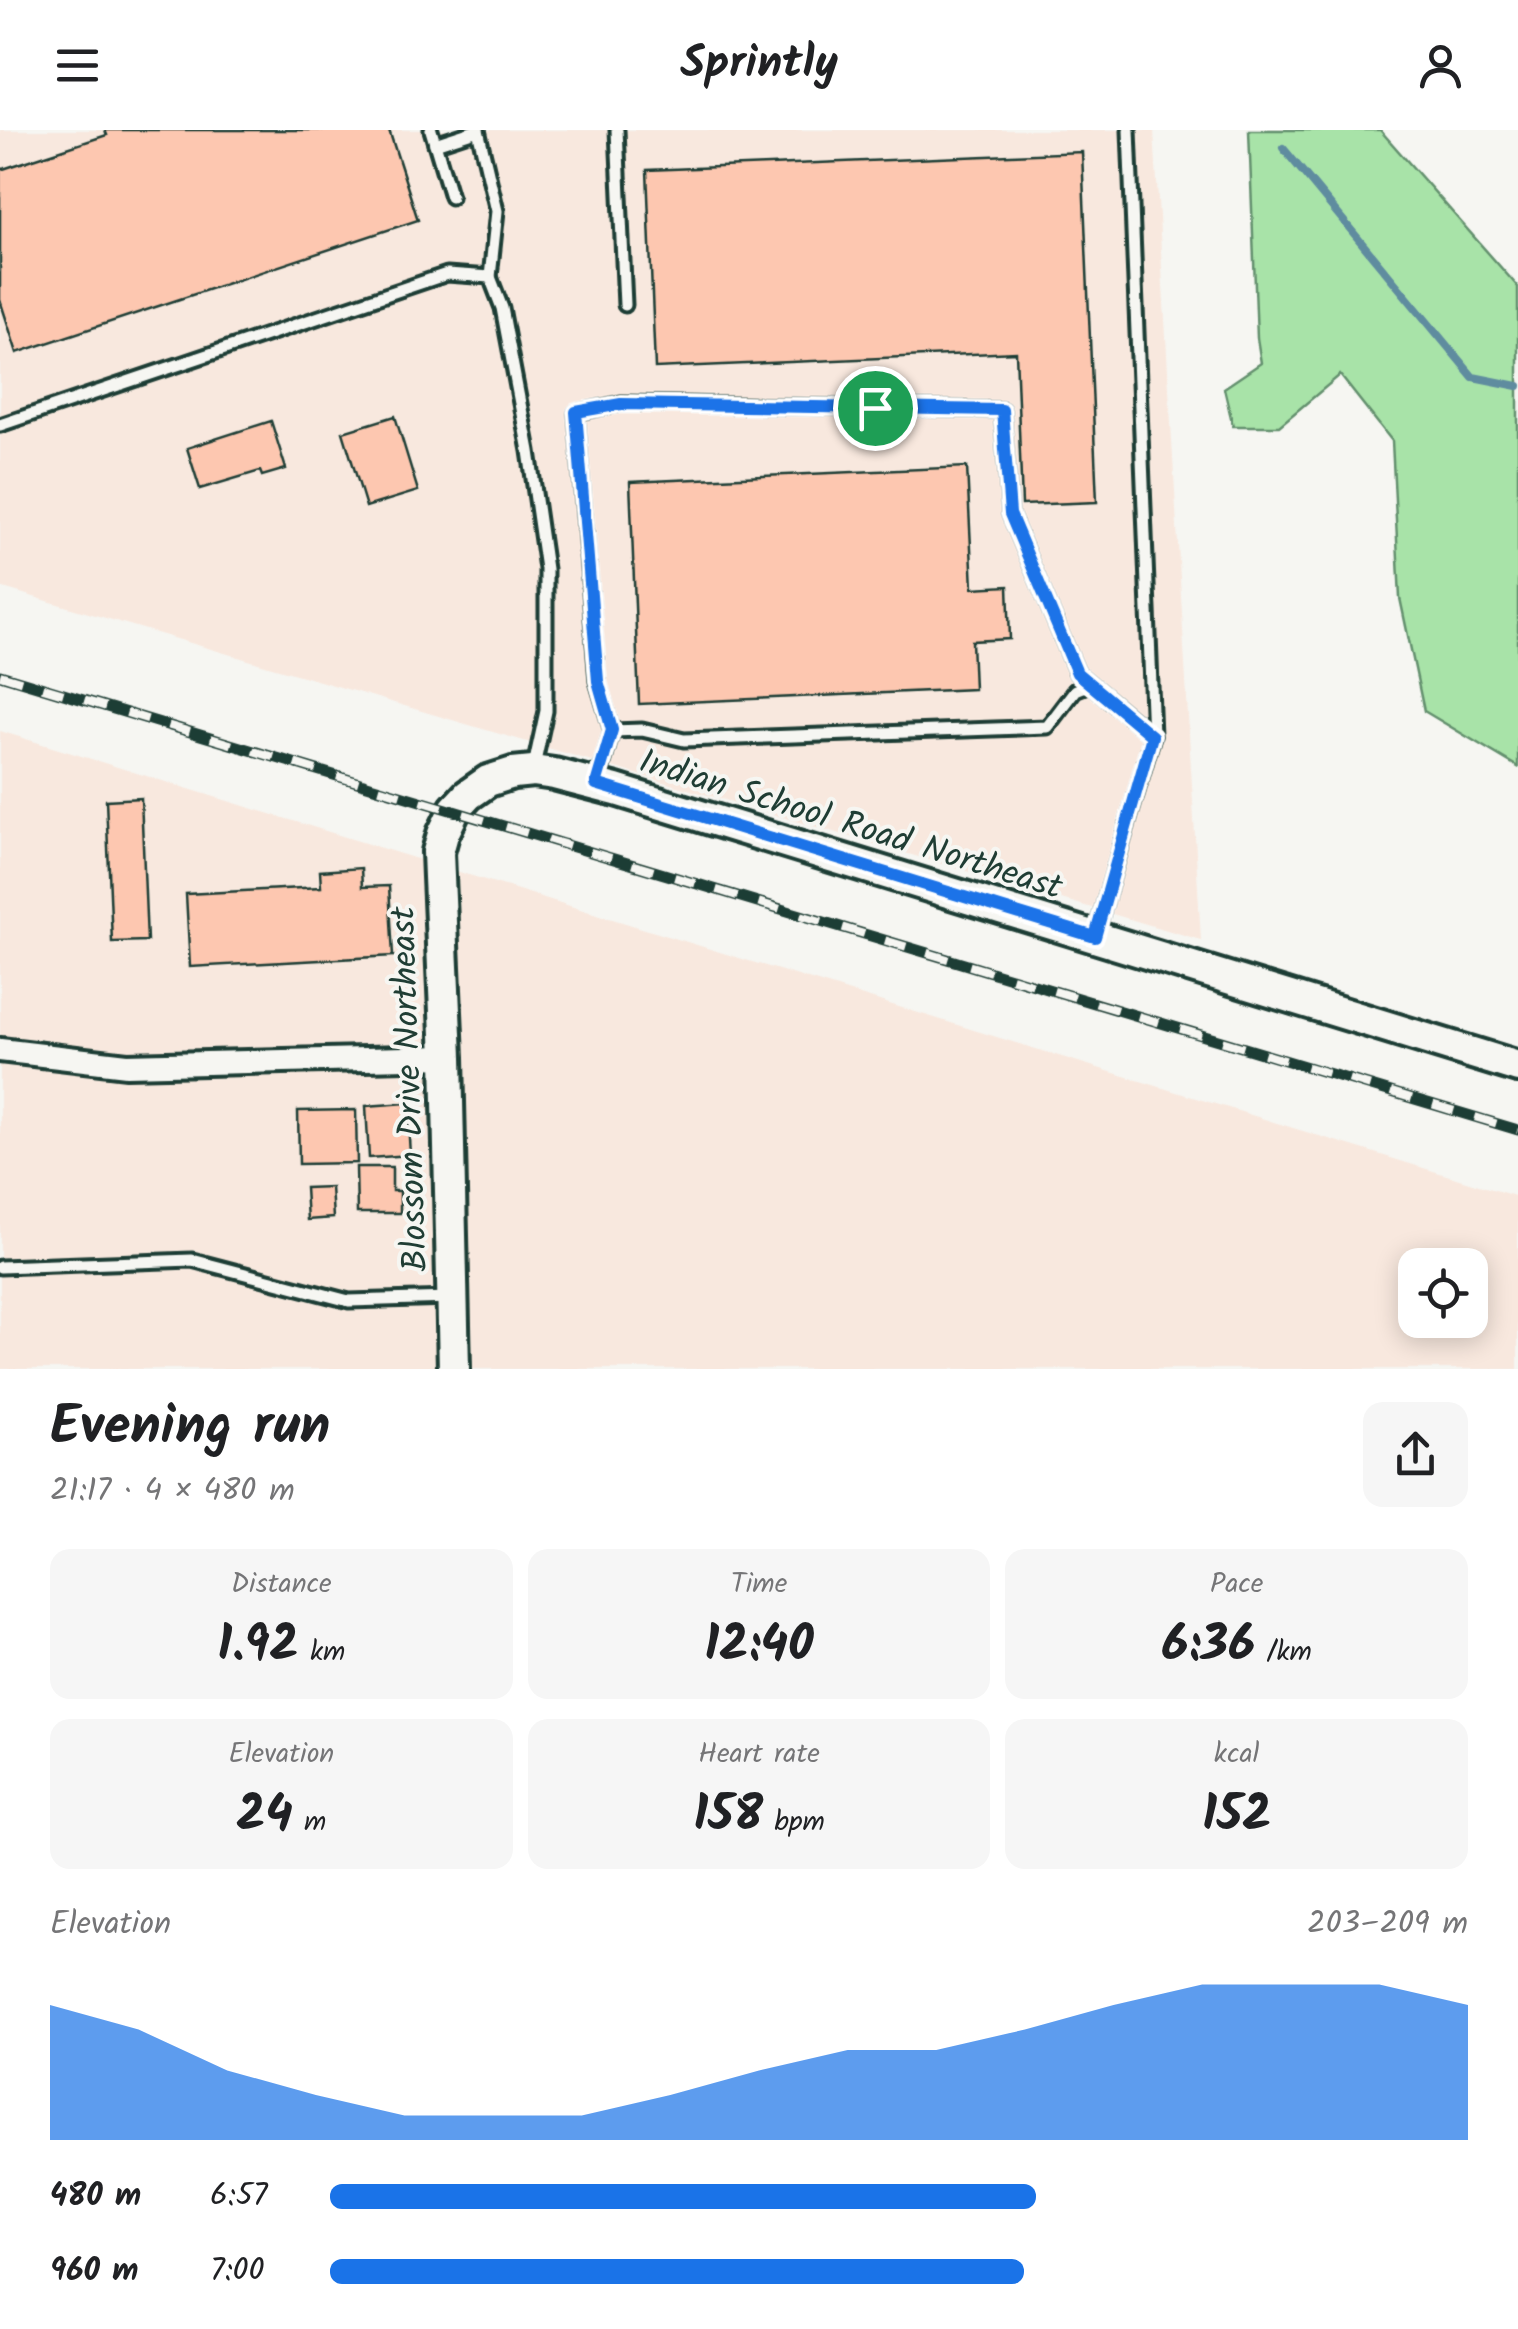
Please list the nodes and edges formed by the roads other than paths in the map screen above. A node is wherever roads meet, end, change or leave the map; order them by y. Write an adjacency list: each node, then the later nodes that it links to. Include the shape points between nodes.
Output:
1 (431, 130): 5 (lane)
2 (478, 130): 5 (lane); 7 (lane, via 496,211)
3 (616, 130): 8 (lane)
4 (1130, 130): 12 (lane)
5 (435, 144): 6 (lane)
6 (451, 197)
7 (490, 277): 9 (lane, via 447,274); 13 (lane, via 506,326 546,569 546,712)
8 (625, 305)
9 (0, 425)
10 (1090, 684): 11 (lane, via 1075,690 1047,727 684,740); 11 (lane, via 1077,673 1010,514 1002,410 621,404 576,412 598,681); 12 (lane)
11 (612, 730): 14 (lane)
12 (1152, 736): 16 (lane)
13 (532, 771): 14 (street, Indian School Road Northeast); 15 (street, Indian School Road Northeast, via 488,781)
14 (596, 784): 16 (street, Indian School Road Northeast)
15 (455, 809): 18 (street, Blossom Drive Northeast, via 438,852)
16 (1095, 937): 19 (street, Indian School Road Northeast)
17 (0, 1050): 18 (street, via 127,1065)
18 (447, 1057): 21 (street, Blossom Drive Northeast)
19 (1518, 1067)
20 (0, 1267): 21 (lane, via 192,1260 349,1300)
21 (452, 1298): 22 (street, Blossom Drive Northeast)
22 (454, 1369)

